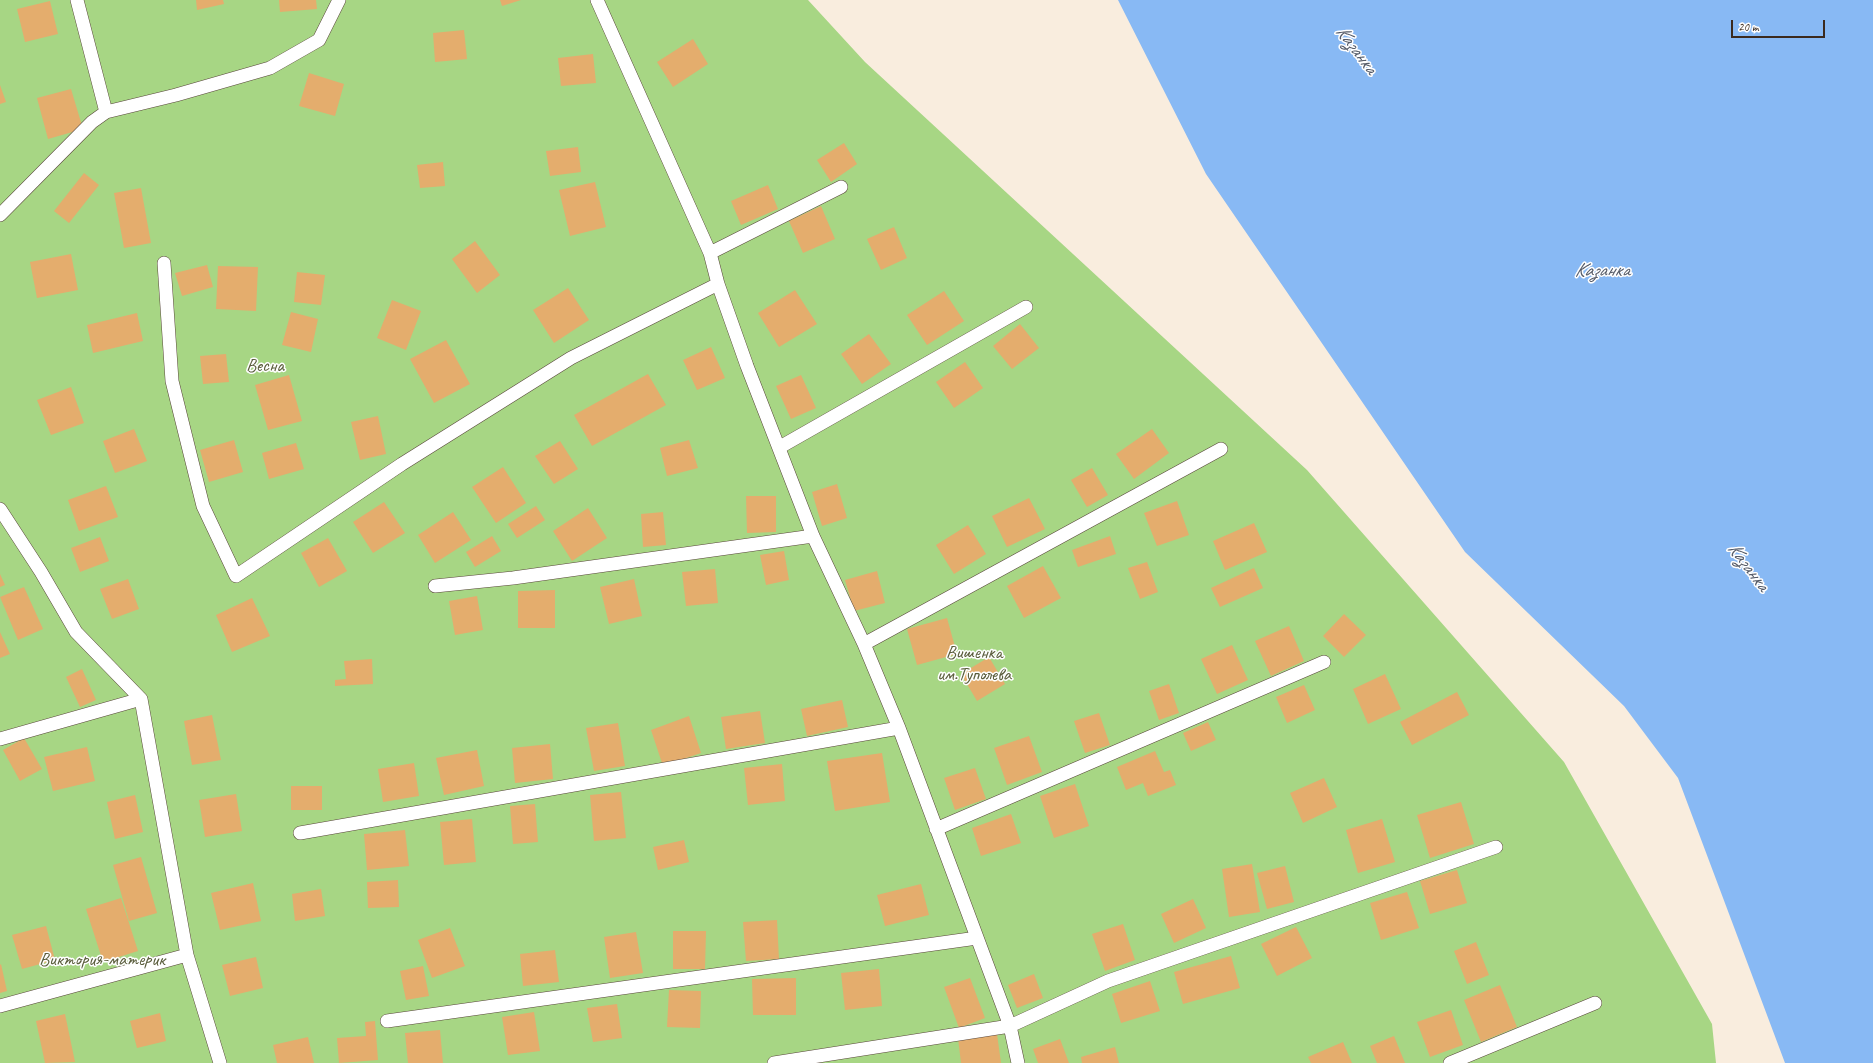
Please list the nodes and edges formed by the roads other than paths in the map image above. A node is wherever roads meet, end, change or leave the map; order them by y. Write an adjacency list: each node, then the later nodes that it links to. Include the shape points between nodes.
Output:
1 (77, 0): 4 (lane)
2 (339, 0): 4 (lane, via 319,40 270,68)
3 (597, 0): 7 (lane)
4 (106, 112): 6 (lane, via 92,122)
5 (841, 187): 7 (lane)
6 (0, 215)
7 (710, 253): 9 (lane)
8 (164, 263): 9 (lane, via 172,381 203,506 236,576 402,464 571,358)
9 (718, 284): 11 (lane, via 747,366)
10 (1026, 307): 11 (lane)
11 (780, 447): 14 (lane)
12 (1221, 449): 16 (lane)
13 (0, 509): 18 (lane, via 76,632)
14 (813, 536): 15 (lane, via 513,578); 16 (lane)
15 (435, 586)
16 (864, 644): 19 (lane)
17 (1324, 662): 21 (lane)
18 (141, 699): 20 (lane); 25 (lane)
19 (899, 728): 21 (lane); 22 (lane)
20 (0, 739)
21 (936, 829): 24 (lane)
22 (300, 833)
23 (1496, 847): 29 (lane, via 1108,980)
24 (978, 938): 28 (lane); 29 (lane)
25 (187, 955): 27 (lane); 30 (lane)
26 (1596, 1003): 33 (lane)
27 (0, 1006)
28 (387, 1021)
29 (1010, 1026): 31 (lane); 32 (lane)
30 (220, 1063)
31 (774, 1063)
32 (1018, 1063)
33 (1450, 1063)

